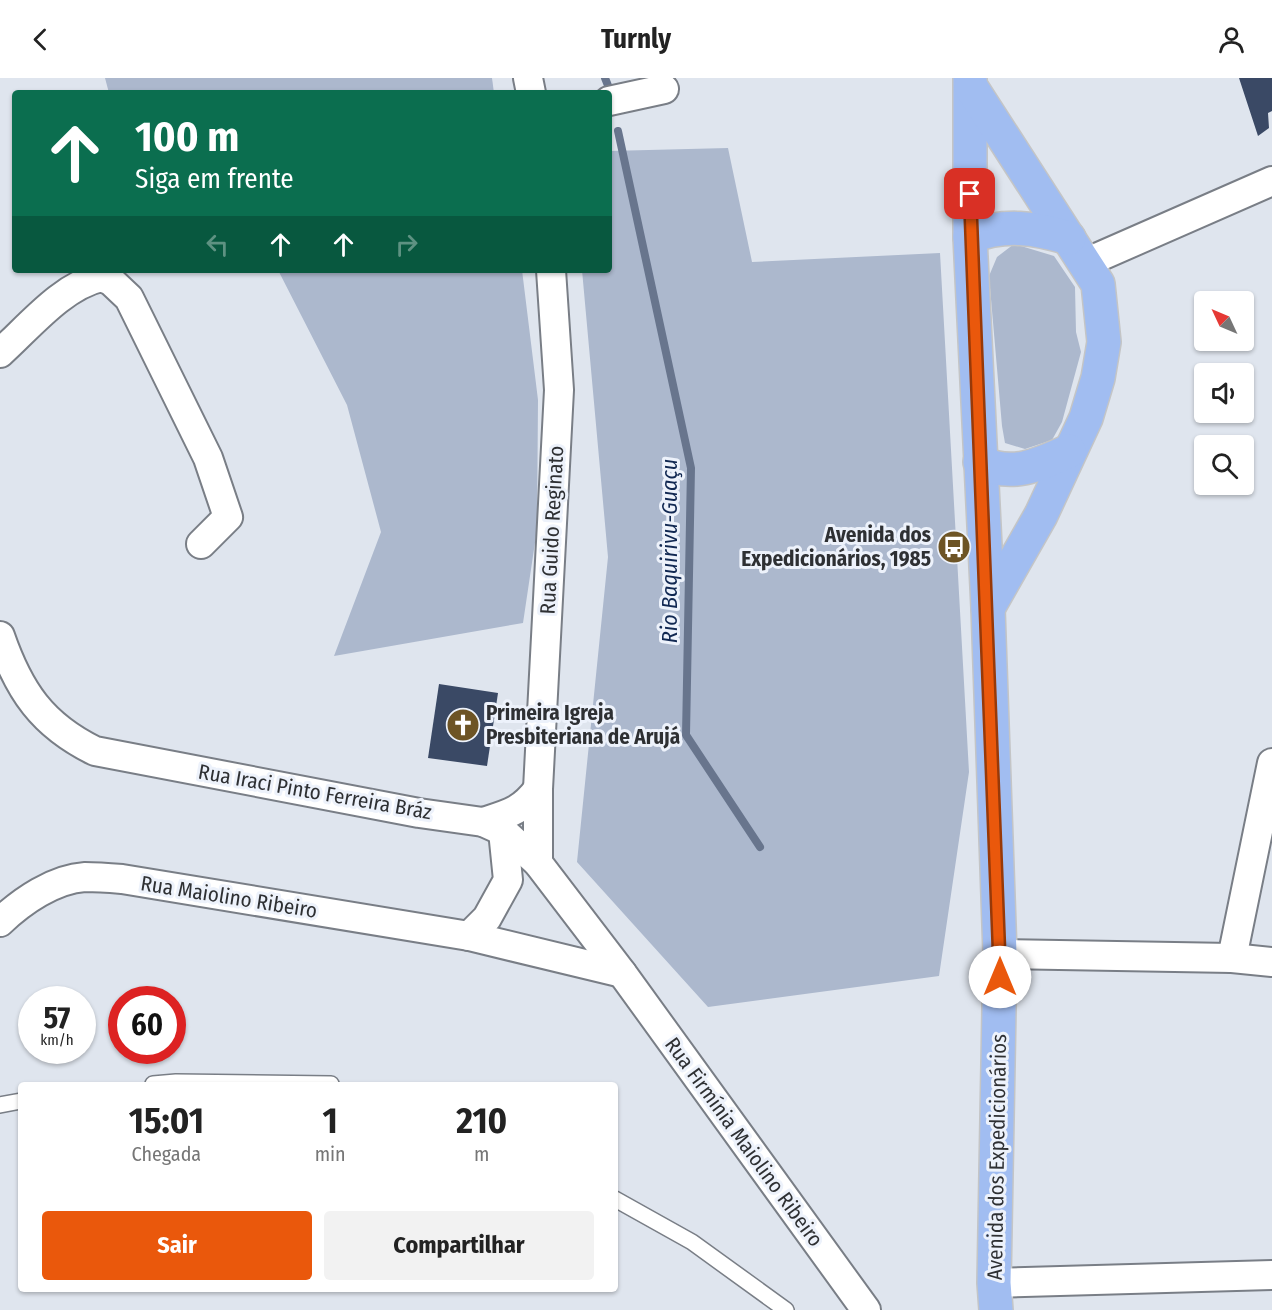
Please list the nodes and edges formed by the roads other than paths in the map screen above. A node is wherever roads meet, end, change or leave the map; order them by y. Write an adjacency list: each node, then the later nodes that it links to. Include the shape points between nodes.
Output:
1 (971, 83): 5 (main road, Avenida dos Expedicionários); 6 (main road)
2 (664, 89): 3 (street)
3 (612, 100)
4 (1272, 182): 6 (street)
5 (970, 237): 6 (main road, via 1004,227 1037,229); 10 (main road, Avenida dos Expedicionários)
6 (1077, 250): 9 (main road, via 1098,284 1104,342 1086,418)
7 (551, 273): 15 (street, Rua Guido Reginato, via 559,390)
8 (0, 353): 11 (street, via 87,280 101,277 120,288 129,298 208,458 228,516)
9 (1069, 451): 10 (main road, via 1034,467 1009,470); 12 (main road, via 1041,515)
10 (980, 462): 12 (main road, Avenida dos Expedicionários)
11 (201, 544)
12 (988, 608): 20 (main road, Avenida dos Expedicionários)
13 (0, 636): 16 (street, Rua Iraci Pinto Ferreira Bráz, via 22,688 43,716 67,738 95,751)
14 (1272, 763): 21 (street)
15 (538, 789): 16 (street, via 526,805); 17 (street, Rua Guido Reginato)
16 (493, 826): 17 (street); 19 (street, via 508,857 508,880 488,918)
17 (538, 863): 23 (street)
18 (0, 922): 19 (street, Rua Maiolino Ribeiro, via 57,884 84,877 122,879)
19 (469, 936): 23 (street, Rua Maiolino Ribeiro)
20 (1000, 954): 21 (street); 28 (main road, Avenida dos Expedicionários)
21 (1232, 958): 22 (street)
22 (1272, 962)
23 (622, 973): 30 (street, Rua Firmínia Maiolino Ribeiro)
24 (18, 1102): 25 (lane)
25 (0, 1105)
26 (618, 1201): 29 (lane, via 692,1242)
27 (1272, 1275): 28 (street)
28 (995, 1296)
29 (786, 1310)
30 (866, 1310)

